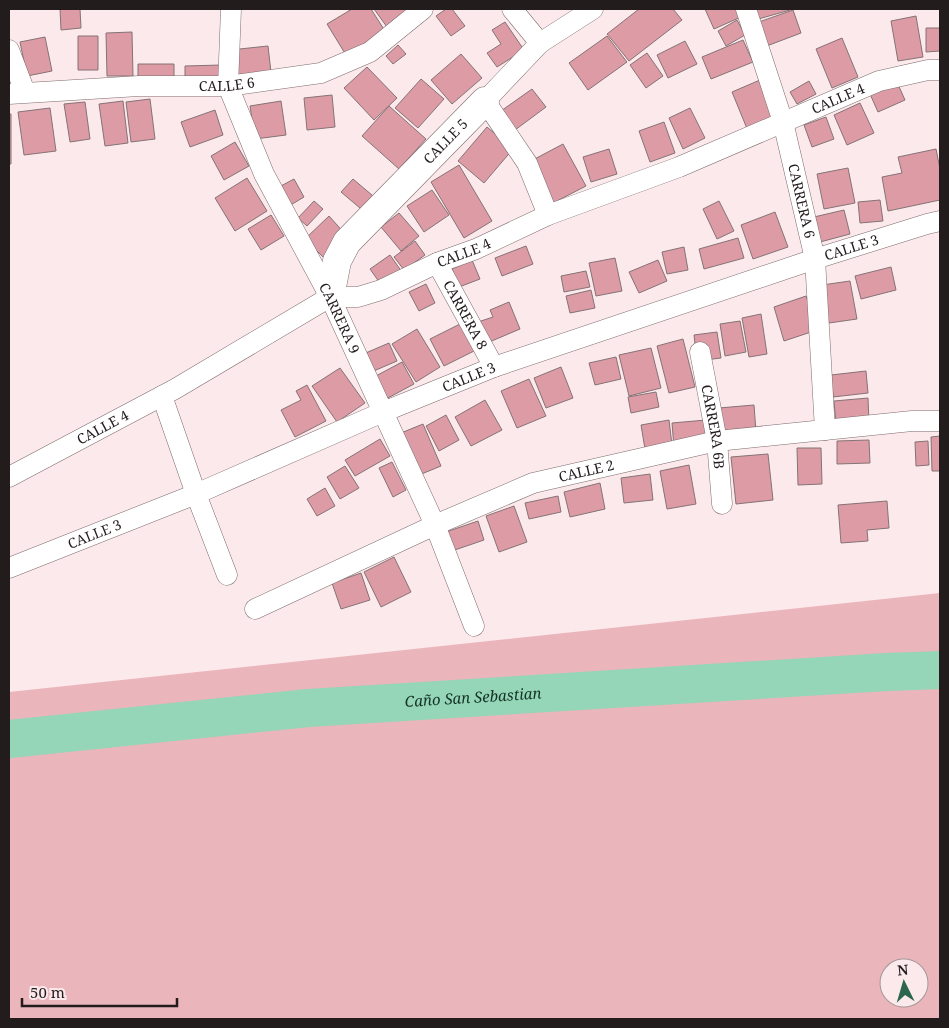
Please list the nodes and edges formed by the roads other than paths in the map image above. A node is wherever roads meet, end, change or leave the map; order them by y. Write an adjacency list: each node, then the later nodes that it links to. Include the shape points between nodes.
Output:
1 (231, 9): 9 (street, CARRERA 9)
2 (424, 9): 9 (street, CALLE 6, via 370,52 321,72)
3 (512, 9): 6 (street)
4 (593, 9): 6 (street, CALLE 5)
5 (746, 9): 12 (street, CARRERA 6)
6 (540, 43): 11 (street, CALLE 5)
7 (9, 50): 10 (street)
8 (940, 70): 12 (street, CALLE 4, via 879,81)
9 (228, 86): 10 (street, CALLE 6, via 138,86); 17 (street, CARRERA 9, via 264,174)
10 (17, 92)
11 (486, 101): 13 (street, via 527,163); 17 (street, CALLE 5, via 347,242 337,261)
12 (783, 122): 13 (street, CALLE 4, via 679,167); 15 (street, CARRERA 6)
13 (548, 215): 16 (street, CALLE 4, via 476,249)
14 (940, 221): 15 (street, CALLE 3)
15 (815, 259): 19 (street, CALLE 3); 23 (street, CARRERA 6)
16 (437, 263): 17 (street, CALLE 4, via 381,290 358,297); 19 (street, CARRERA 8)
17 (330, 297): 20 (street, CALLE 4); 21 (street, CARRERA 9)
18 (700, 352): 24 (street, CARRERA 6B)
19 (494, 367): 21 (street, CALLE 3)
20 (162, 396): 25 (street, CALLE 4); 26 (street)
21 (383, 412): 26 (street, CALLE 3); 28 (street, CARRERA 9)
22 (940, 422): 23 (street, CALLE 2, via 912,421)
23 (825, 430): 24 (street, CALLE 2)
24 (717, 441): 27 (street, CARRERA 6B); 28 (street, CALLE 2, via 533,484)
25 (9, 477)
26 (196, 494): 29 (street, CALLE 3); 30 (street)
27 (722, 504)
28 (435, 525): 31 (street, CALLE 2); 32 (street, CARRERA 9)
29 (9, 568)
30 (226, 574)
31 (255, 609)
32 (474, 626)

